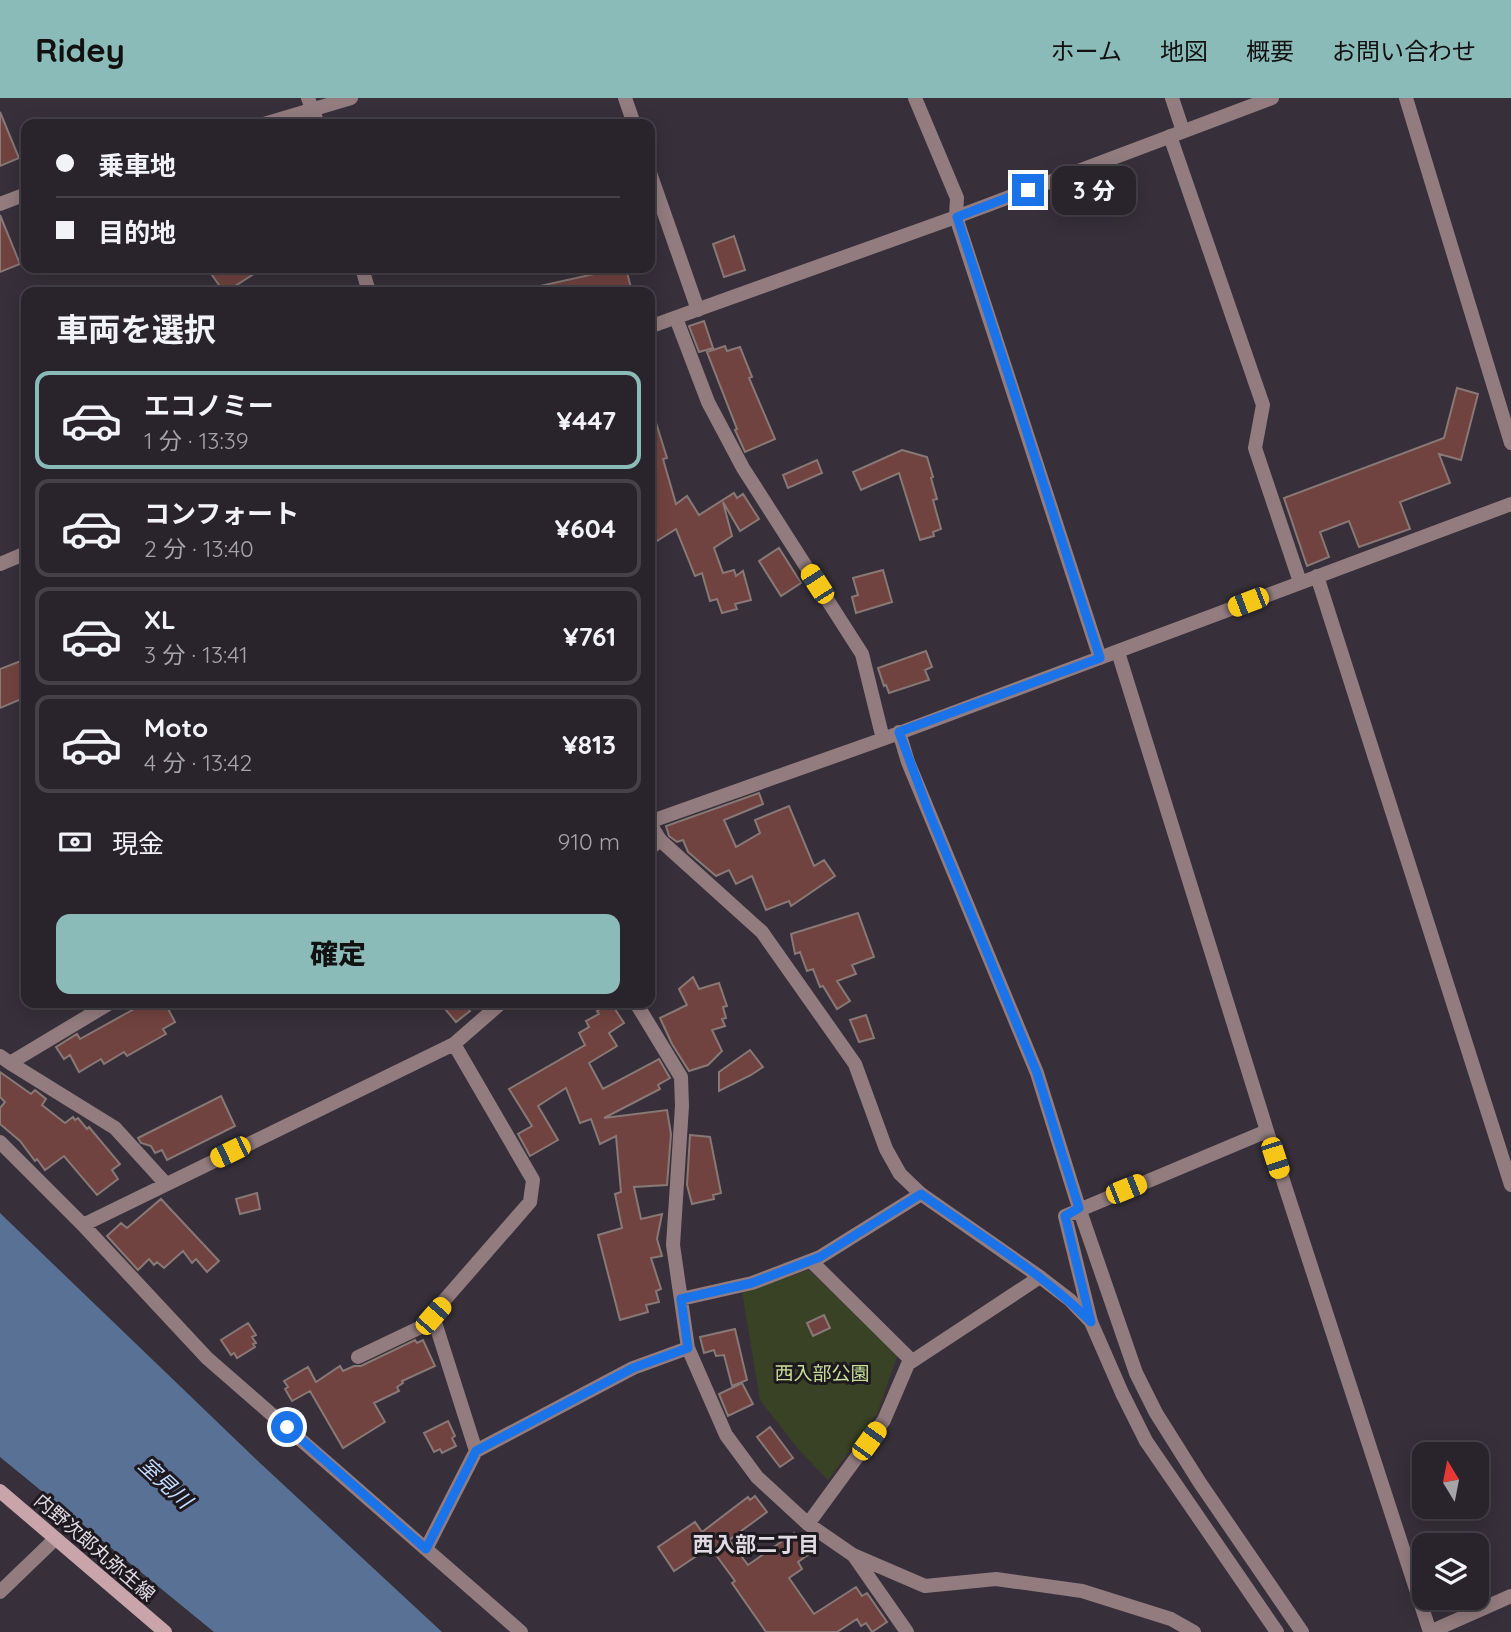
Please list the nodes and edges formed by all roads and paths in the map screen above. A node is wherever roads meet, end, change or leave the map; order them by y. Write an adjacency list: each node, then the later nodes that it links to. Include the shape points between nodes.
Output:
1 (351, 98): 7 (street)
2 (625, 98): 9 (street)
3 (915, 98): 14 (street, via 957,198)
4 (1172, 98): 10 (street)
5 (1272, 98): 10 (street)
6 (1406, 98): 18 (street)
7 (314, 111): 8 (street)
8 (283, 119)
9 (632, 119)
10 (1176, 133): 14 (street); 23 (street, via 1263,405 1255,448)
11 (655, 187): 15 (street)
12 (21, 196): 13 (street)
13 (0, 204)
14 (957, 217): 15 (street); 25 (street)
15 (698, 310): 16 (street)
16 (676, 318): 17 (street); 27 (street, via 708,402 743,468 862,654)
17 (655, 325)
18 (1511, 443)
19 (1511, 504): 22 (street)
20 (21, 555): 21 (street)
21 (0, 564)
22 (1317, 576): 23 (street); 38 (street)
23 (1300, 582): 24 (street)
24 (1118, 652): 25 (street); 35 (street)
25 (1100, 658): 26 (street)
26 (899, 732): 27 (street); 40 (street, via 1037,1073)
27 (883, 738): 28 (street)
28 (655, 820)
29 (655, 844): 39 (street, via 762,932 855,1064 886,1149 900,1174)
30 (101, 1008): 34 (street)
31 (495, 1008): 33 (street)
32 (639, 1008): 44 (street, via 681,1077 673,1245)
33 (454, 1044): 37 (street); 45 (street, via 533,1180 530,1202)
34 (5, 1060): 37 (street, via 115,1128)
35 (1267, 1131): 40 (street); 64 (street)
36 (0, 1142): 41 (street)
37 (166, 1184): 41 (street)
38 (1511, 1185)
39 (921, 1194): 42 (street); 43 (street)
40 (1079, 1208): 46 (street, via 1065,1216); 63 (street, via 1136,1373 1156,1413)
41 (83, 1225): 54 (street, via 207,1358)
42 (811, 1261): 44 (street, via 752,1283); 49 (street)
43 (1040, 1277): 46 (street); 49 (street)
44 (681, 1299): 47 (street)
45 (433, 1316): 48 (street, via 421,1327); 50 (street)
46 (1091, 1322): 62 (street, via 1146,1441)
47 (688, 1348): 50 (street, via 633,1368); 52 (street, via 726,1435 757,1477)
48 (358, 1357)
49 (912, 1361): 52 (street, via 884,1420)
50 (476, 1451): 54 (street)
51 (0, 1491): 53 (main road, 内野次郎丸弥生線)
52 (808, 1524): 55 (street)
53 (54, 1539): 56 (street); 58 (main road, 内野次郎丸弥生線)
54 (426, 1549): 59 (street)
55 (853, 1555): 60 (street); 61 (street, via 925,1586 996,1579 1082,1591 1171,1619)
56 (0, 1592)
57 (1511, 1596): 64 (street)
58 (165, 1632)
59 (522, 1632)
60 (907, 1632)
61 (1194, 1632)
62 (1277, 1632)
63 (1302, 1632)
64 (1430, 1632)

